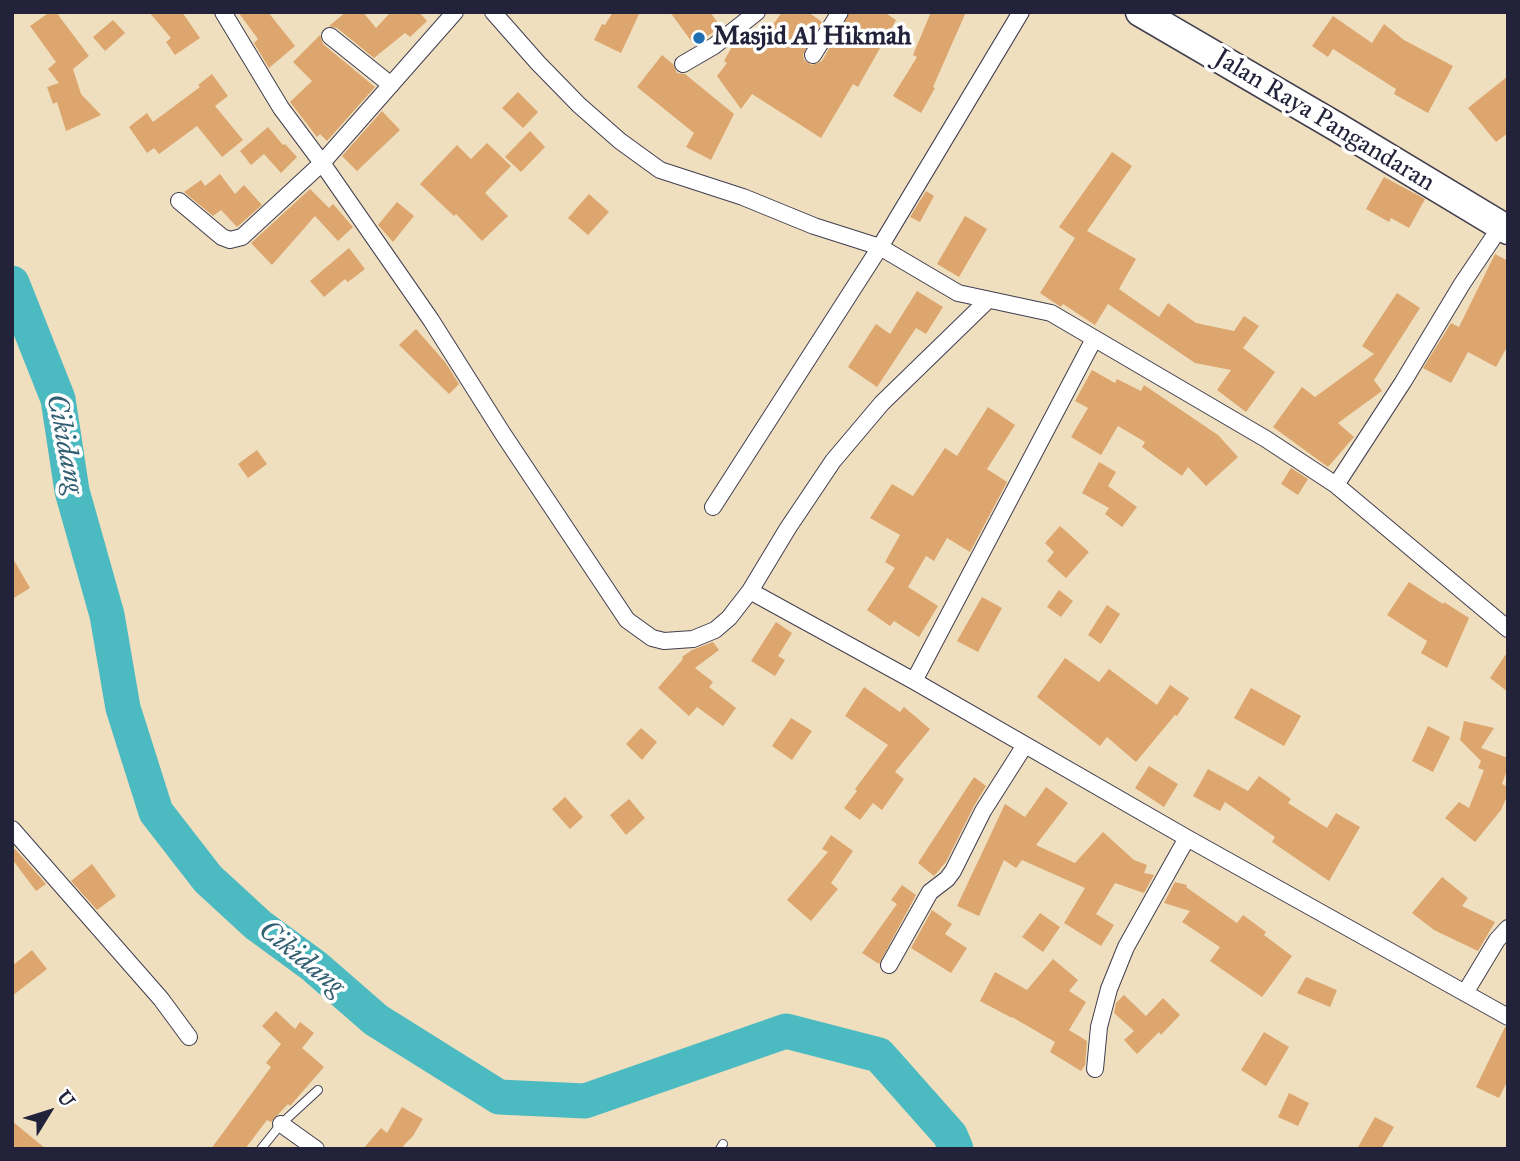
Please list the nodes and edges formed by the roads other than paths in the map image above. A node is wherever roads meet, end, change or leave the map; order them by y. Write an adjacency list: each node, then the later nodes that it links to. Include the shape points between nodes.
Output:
1 (223, 12): 12 (street, via 281,108)
2 (455, 12): 11 (street)
3 (493, 12): 15 (street, via 579,105 660,170)
4 (757, 12): 10 (street)
5 (840, 12): 9 (street)
6 (1021, 12): 15 (street)
7 (1140, 12): 14 (highway, Jalan Raya Pangandaran)
8 (330, 36): 11 (street)
9 (813, 55)
10 (683, 64)
11 (391, 85): 12 (street)
12 (322, 163): 13 (street, via 238,239 222,237); 20 (street, via 431,320 627,620 652,638 693,639 715,630)
13 (179, 201)
14 (1505, 226): 18 (street, via 1462,284)
15 (880, 247): 16 (street, via 958,293); 19 (street)
16 (987, 301): 17 (street, via 1051,313); 20 (street, via 882,403 833,461)
17 (1094, 339): 18 (street); 22 (street)
18 (1336, 485): 21 (street)
19 (713, 507)
20 (750, 591): 22 (street)
21 (1508, 629)
22 (914, 681): 23 (street)
23 (1026, 745): 25 (street); 27 (street, via 983,811 953,871 930,892)
24 (12, 829): 30 (street)
25 (1187, 838): 28 (street); 31 (street, via 1126,947 1108,989)
26 (1508, 928): 28 (street)
27 (889, 965)
28 (1465, 993): 29 (street)
29 (1508, 1017)
30 (189, 1037)
31 (1095, 1069)
32 (318, 1090): 33 (lane)
33 (281, 1124): 34 (lane); 35 (street)
34 (261, 1149)
35 (316, 1149)

